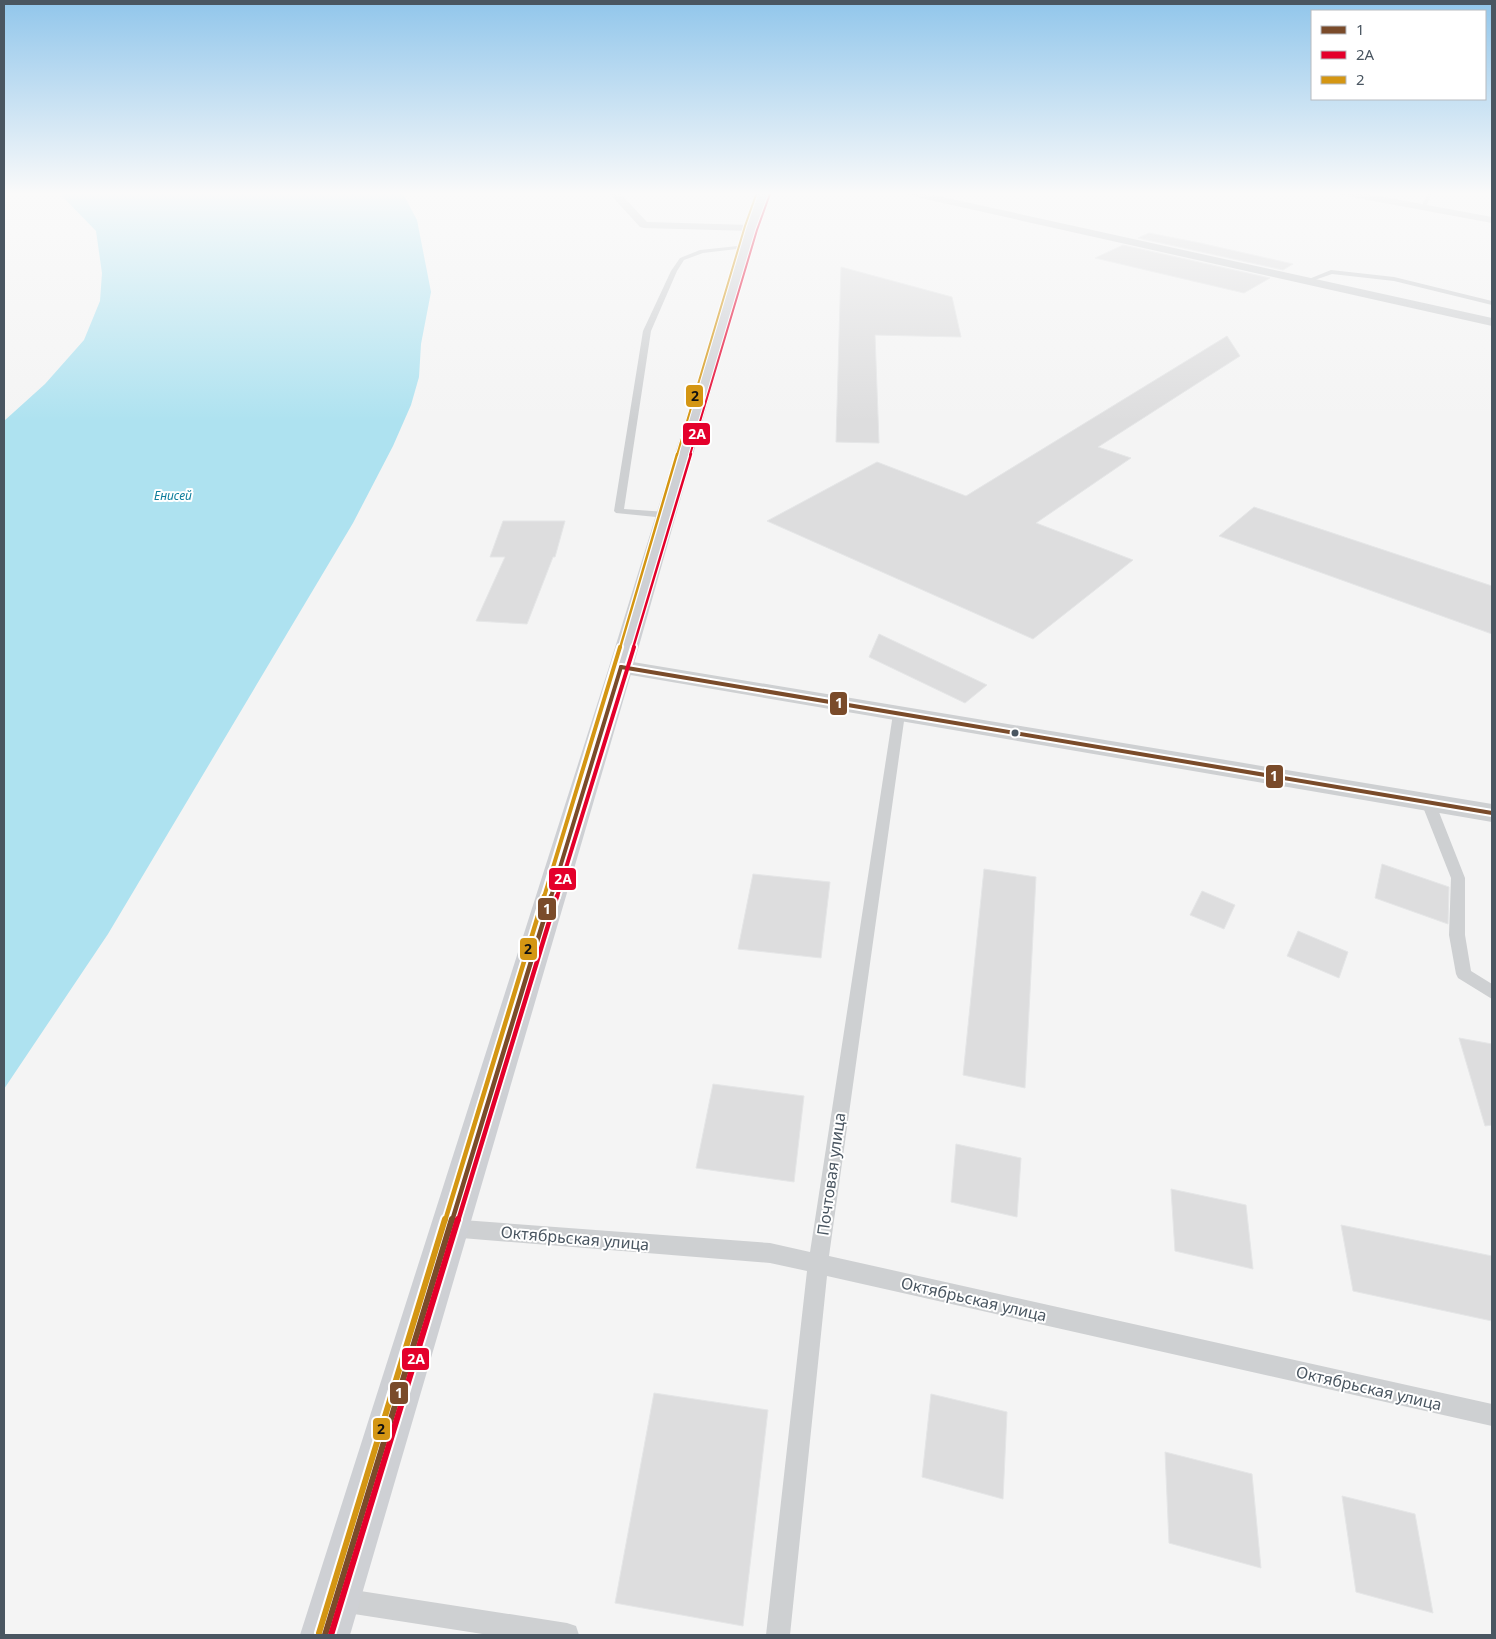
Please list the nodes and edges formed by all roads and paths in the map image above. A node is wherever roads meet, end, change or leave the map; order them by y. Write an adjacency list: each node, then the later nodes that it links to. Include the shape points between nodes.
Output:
1 (676, 268): 7 (lane, via 647,331 619,512)
2 (738, 268): 7 (main road)
3 (1251, 268): 4 (street)
4 (1307, 281): 5 (lane, via 1332,272 1394,279); 6 (street)
5 (1492, 303)
6 (1492, 322)
7 (666, 515): 8 (main road)
8 (621, 667): 9 (street); 13 (main road)
9 (899, 714): 10 (street); 14 (lane, Почтовая улица)
10 (1428, 802): 11 (street); 12 (lane, via 1458,878 1457,935 1464,974)
11 (1492, 813)
12 (1492, 992)
13 (449, 1228): 14 (lane, Октябрьская улица, via 770,1253); 16 (main road)
14 (818, 1264): 15 (lane, Октябрьская улица); 19 (lane, Почтовая улица)
15 (1492, 1415)
16 (336, 1599): 17 (main road); 18 (lane)
17 (325, 1635)
18 (567, 1635)
19 (778, 1635)

